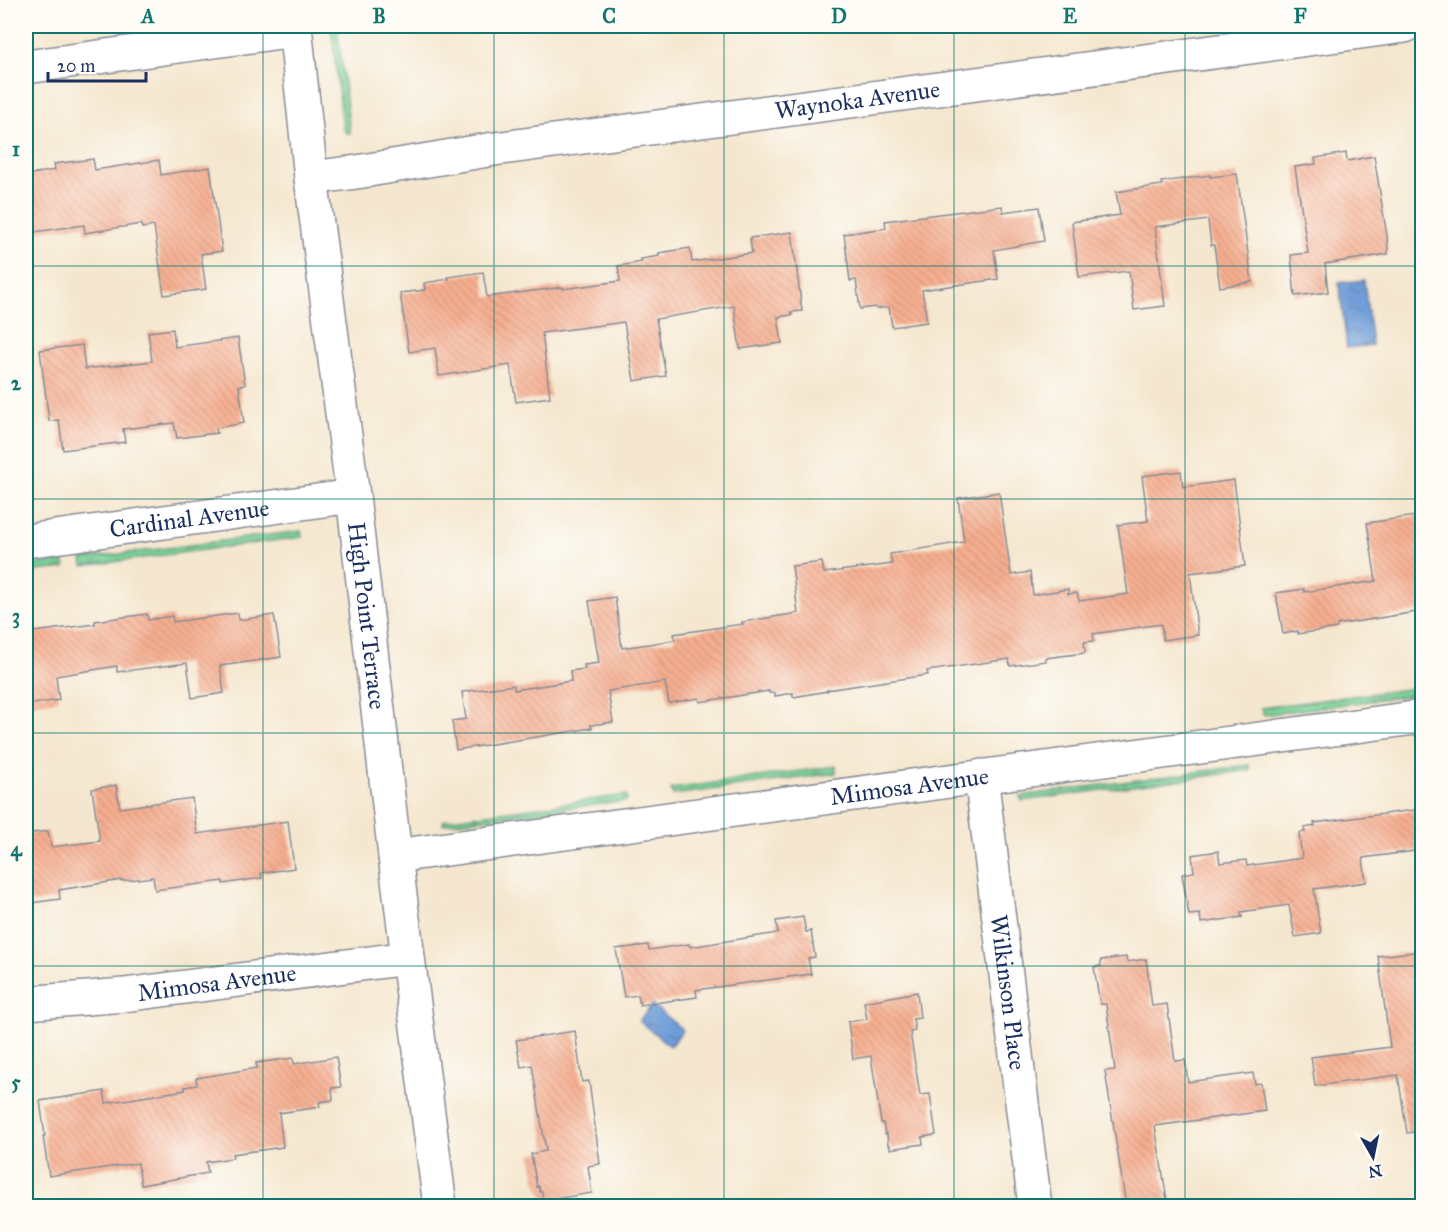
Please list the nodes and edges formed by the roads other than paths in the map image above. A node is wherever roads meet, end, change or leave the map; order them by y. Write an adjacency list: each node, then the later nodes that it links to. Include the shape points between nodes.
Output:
1 (1406, 26): 4 (street, Waynoka Avenue, via 494,149)
2 (295, 28): 3 (street); 4 (street, High Point Terrace)
3 (26, 67)
4 (311, 178): 5 (street, High Point Terrace)
5 (353, 496): 6 (street, Cardinal Avenue); 9 (street, High Point Terrace)
6 (26, 541)
7 (1422, 717): 8 (street, Mimosa Avenue)
8 (981, 776): 9 (street, Mimosa Avenue); 13 (street, Wilkinson Place)
9 (395, 856): 10 (street, High Point Terrace)
10 (408, 958): 11 (street, Mimosa Avenue); 12 (street, High Point Terrace)
11 (26, 1004)
12 (440, 1206)
13 (1035, 1206)

